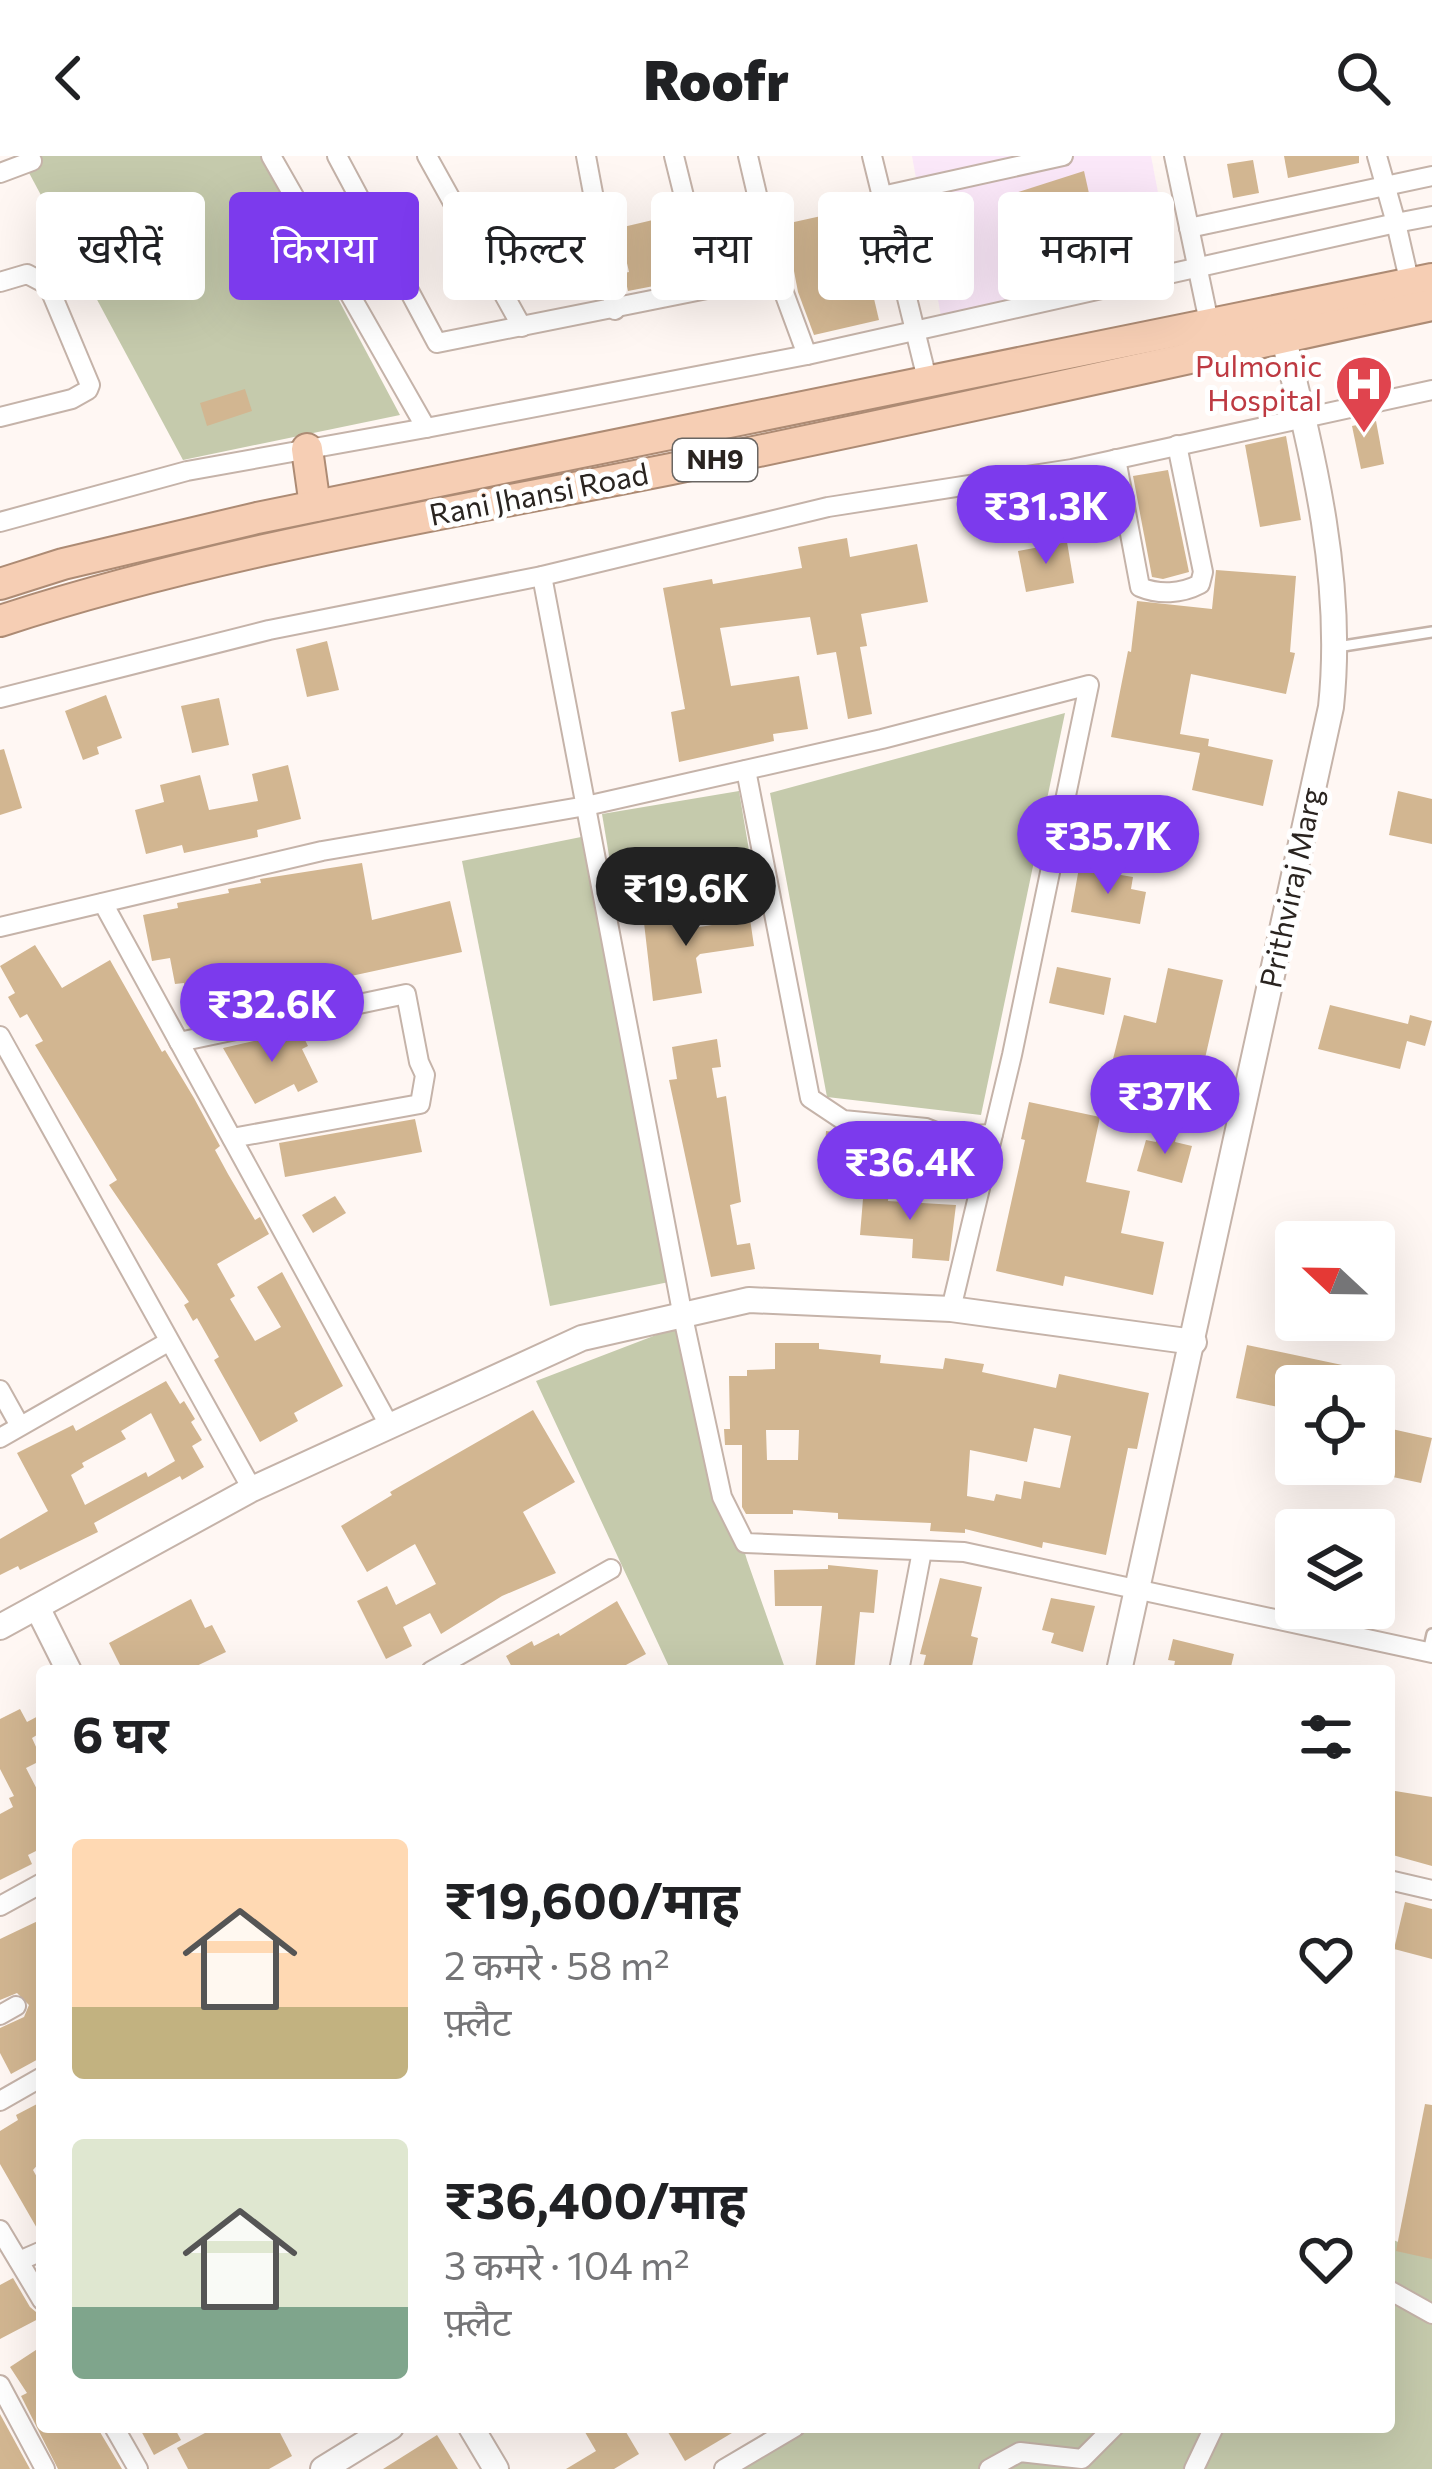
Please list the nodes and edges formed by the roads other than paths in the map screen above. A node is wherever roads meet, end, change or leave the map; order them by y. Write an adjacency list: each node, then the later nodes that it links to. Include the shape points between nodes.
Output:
1 (272, 156): 38 (street)
2 (337, 156): 31 (street, via 437,343)
3 (428, 156): 31 (street)
4 (586, 156): 28 (street)
5 (674, 156): 15 (street)
6 (748, 156): 16 (street)
7 (872, 156): 17 (street)
8 (1063, 156): 18 (street)
9 (1174, 156): 21 (street)
10 (1377, 156): 14 (street)
11 (32, 161): 12 (street)
12 (0, 173)
13 (1432, 176): 14 (street)
14 (1386, 186): 20 (street); 21 (street)
15 (683, 192)
16 (756, 192)
17 (881, 192)
18 (900, 192)
19 (1432, 216): 20 (street)
20 (1396, 223): 22 (street); 24 (street)
21 (1189, 228): 22 (street)
22 (1197, 266): 30 (street); 32 (street)
23 (0, 282): 37 (street, via 28,274 47,285 90,385 72,399)
24 (1424, 290): 29 (highway, Rani Jhansi Road / NH9)
25 (659, 300): 28 (street)
26 (787, 300): 33 (street)
27 (907, 300): 32 (street)
28 (615, 310): 31 (street)
29 (1280, 325): 30 (highway, Rani Jhansi Road / NH9); 36 (street, Prithviraj Marg); 44 (highway, Rani Jhansi Road / NH9, via 943,415)
30 (1210, 327): 34 (highway, Rani Jhansi Road / NH9)
31 (522, 328)
32 (914, 328): 33 (street); 34 (street)
33 (807, 355): 38 (street)
34 (928, 383): 42 (highway, Rani Jhansi Road / NH9)
35 (1432, 389): 36 (street)
36 (1303, 416): 39 (street); 52 (street, Prithviraj Marg, via 1332,560)
37 (0, 418)
38 (426, 428): 40 (street)
39 (1177, 445): 41 (street); 41 (street, via 1203,572 1191,589 1140,587)
40 (307, 449): 45 (highway); 47 (street, via 187,471)
41 (1116, 459): 48 (street, via 827,507)
42 (524, 465): 43 (highway, Rani Jhansi Road / NH9); 44 (highway)
43 (456, 478): 45 (highway, Rani Jhansi Road / NH9); 46 (highway)
44 (531, 497): 46 (highway, Rani Jhansi Road / NH9)
45 (316, 506): 49 (highway, Rani Jhansi Road / NH9)
46 (460, 511): 50 (highway, Rani Jhansi Road / NH9, via 89,592)
47 (0, 522)
48 (542, 576): 53 (street, via 269,630); 55 (street)
49 (0, 584)
50 (0, 621)
51 (1432, 632): 52 (lane)
52 (1336, 647): 65 (street, Prithviraj Marg, via 1331,707)
53 (0, 698)
54 (746, 770): 55 (street); 60 (street, via 810,1098 843,1120 946,1136); 60 (street, via 1088,685)
55 (586, 806): 56 (street, via 322,851); 63 (street)
56 (103, 903): 57 (street); 59 (street)
57 (0, 927)
58 (0, 1036): 64 (street)
59 (179, 1042): 61 (street); 61 (street, via 406,994 425,1075 420,1104)
60 (993, 1134): 62 (street)
61 (232, 1138): 67 (street)
62 (951, 1309): 63 (street, via 749,1300); 65 (street)
63 (683, 1317): 67 (street, via 581,1338); 71 (street, via 722,1497 745,1544)
64 (168, 1342): 68 (street); 70 (street)
65 (1194, 1342): 73 (street, Prithviraj Marg)
66 (0, 1390): 68 (street)
67 (388, 1425): 70 (street)
68 (20, 1426): 69 (street)
69 (0, 1438)
70 (252, 1489): 74 (street)
71 (922, 1551): 73 (street, via 964,1552); 79 (street)
72 (611, 1569): 78 (street)
73 (1135, 1587): 76 (street); 80 (street, Prithviraj Marg)
74 (37, 1607): 75 (street); 77 (street)
75 (0, 1627)
76 (1430, 1646)
77 (65, 1665)
78 (442, 1665)
79 (900, 1665)
80 (1120, 1665)
81 (1395, 1881): 83 (street)
82 (36, 1886): 84 (street)
83 (1432, 1890)
84 (0, 1906)
85 (36, 2080): 86 (street)
86 (0, 2101)
87 (0, 2230): 89 (street)
88 (36, 2254): 89 (street)
89 (19, 2261): 90 (street)
90 (36, 2290)
91 (1395, 2293): 92 (street)
92 (1432, 2314)
93 (0, 2385): 100 (street)
94 (117, 2433): 101 (street)
95 (381, 2433): 102 (street)
96 (475, 2433): 103 (street)
97 (785, 2433): 104 (street)
98 (1108, 2433): 105 (street, via 1082,2459 1020,2452)
99 (1211, 2433): 106 (street)
100 (45, 2469)
101 (138, 2469)
102 (323, 2469)
103 (496, 2469)
104 (724, 2469)
105 (989, 2469)
106 (1194, 2469)

